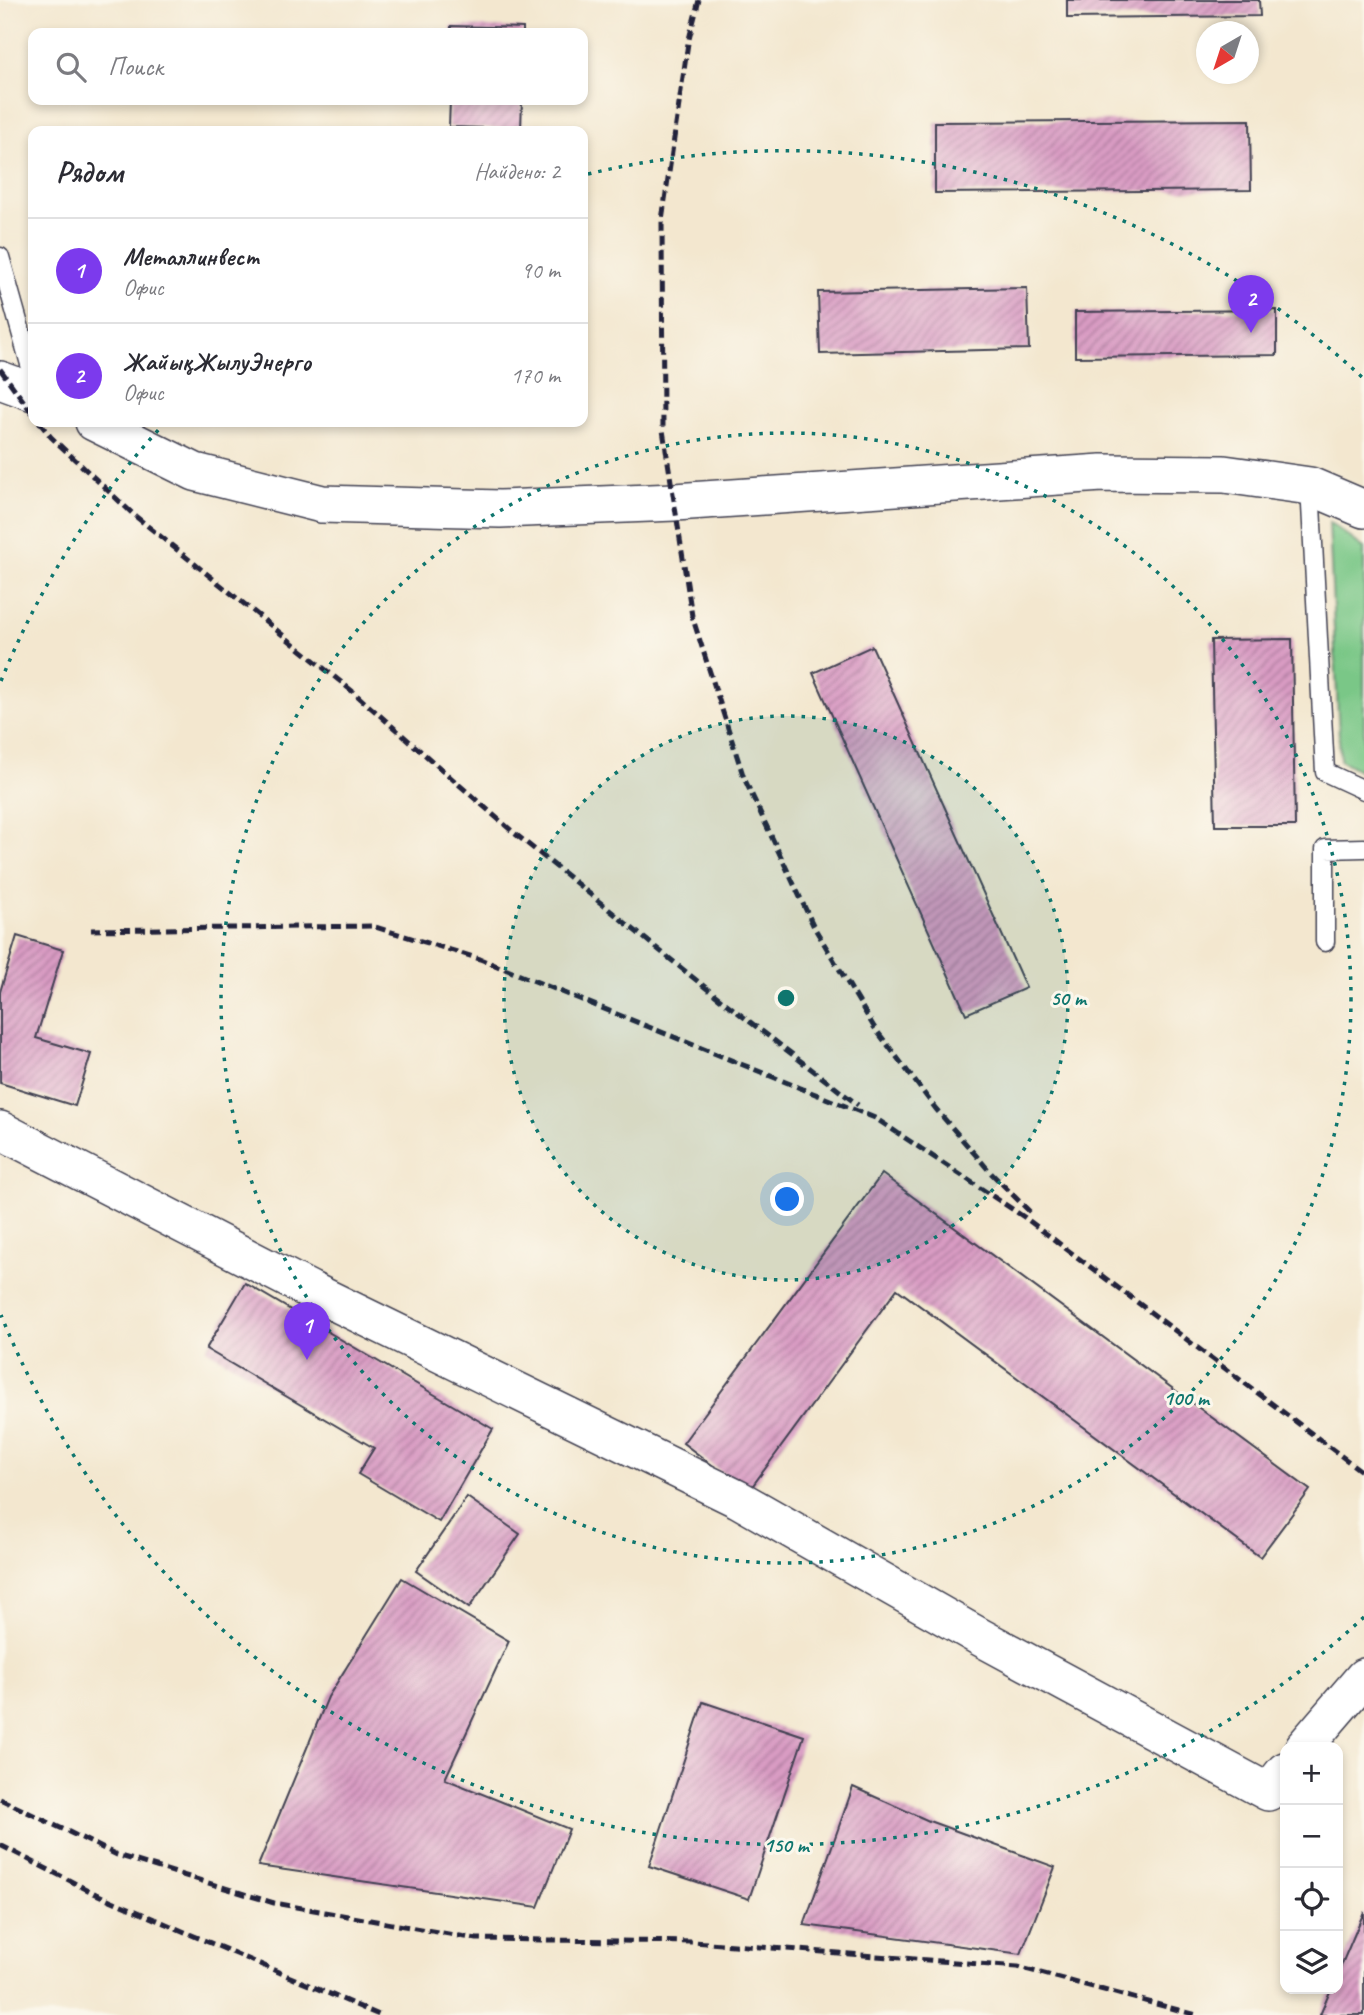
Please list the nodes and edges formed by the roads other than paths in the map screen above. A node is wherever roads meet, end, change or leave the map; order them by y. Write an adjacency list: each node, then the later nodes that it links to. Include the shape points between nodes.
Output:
1 (0, 257): 2 (lane)
2 (28, 357)
3 (0, 380): 4 (street)
4 (28, 390)
5 (104, 427): 6 (street, via 195,472 322,504 500,509 1102,473 1224,474)
6 (1310, 486): 7 (street); 8 (lane, via 1325,772)
7 (1364, 509)
8 (1364, 790)
9 (1364, 848): 10 (lane, via 1325,849)
10 (1325, 942)
11 (0, 1130): 14 (street, via 310,1290 738,1499 980,1637 1268,1792)
12 (1364, 1677): 13 (street)
13 (1308, 1742)
14 (1280, 1777)

